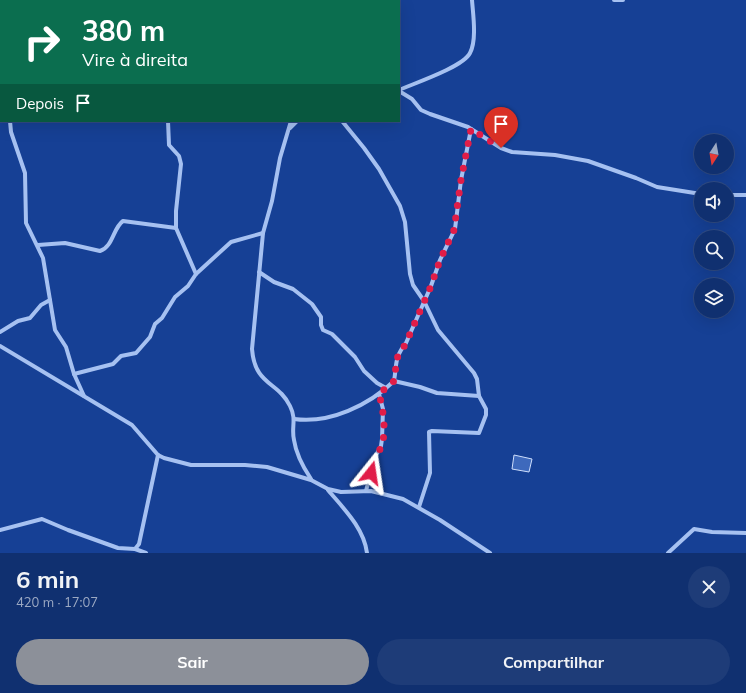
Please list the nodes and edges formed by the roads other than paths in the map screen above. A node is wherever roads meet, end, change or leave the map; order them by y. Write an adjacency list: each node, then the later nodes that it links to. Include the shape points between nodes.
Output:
1 (472, 0): 4 (street, via 473,43 464,61)
2 (614, 0): 3 (street)
3 (623, 0)
4 (400, 91)
5 (400, 92): 12 (street, via 412,99 421,110)
6 (10, 122): 18 (street, via 25,172 26,223)
7 (168, 122): 16 (street, via 169,145 179,156 181,164)
8 (291, 122): 11 (street)
9 (296, 122): 11 (street)
10 (343, 122): 22 (street, via 379,169 398,202 406,222 410,280)
11 (289, 128): 17 (street)
12 (471, 129): 13 (street, via 512,152 555,155 588,161 656,187); 22 (street, via 454,230)
13 (694, 193)
14 (746, 195): 15 (street)
15 (734, 196)
16 (176, 228): 18 (street, via 123,221 107,246 100,251 65,243); 20 (street)
17 (263, 233): 19 (street); 20 (street, via 231,242)
18 (38, 245): 21 (street, via 43,258)
19 (259, 272): 27 (street, via 274,282 293,289 312,304 321,317 320,325 323,330 332,334 355,357 364,371); 31 (street, via 253,358 260,376 286,399)
20 (196, 274): 25 (street, via 188,286 175,297 162,318 155,324 150,337 136,353 121,356 113,364)
21 (50, 300): 23 (street, via 41,305 30,318 18,321); 25 (street, via 55,330 66,347)
22 (424, 301): 26 (street, via 397,358); 30 (street, via 438,330 474,373)
23 (0, 332)
24 (0, 346): 29 (street)
25 (74, 374): 29 (street)
26 (394, 381): 27 (street); 30 (street, via 437,393)
27 (386, 388): 28 (street)
28 (379, 394): 31 (street, via 356,408 317,420); 35 (street, via 383,409 382,439)
29 (84, 396): 32 (street, via 132,425)
30 (480, 396): 36 (street, via 486,415 479,433 430,432 430,473)
31 (294, 419): 33 (street, via 293,438 301,464)
32 (158, 455): 33 (street, via 191,465 267,467); 39 (street, via 139,544)
33 (311, 480): 34 (street)
34 (328, 489): 35 (street, via 341,492); 42 (street, via 358,528 366,543)
35 (366, 491): 36 (street, via 383,493)
36 (420, 507): 43 (street)
37 (0, 530): 40 (street, via 42,519)
38 (746, 532): 44 (street, via 694,529)
39 (135, 549): 40 (street); 41 (street)
40 (118, 551)
41 (146, 553)
42 (367, 553)
43 (490, 553)
44 (668, 553)

